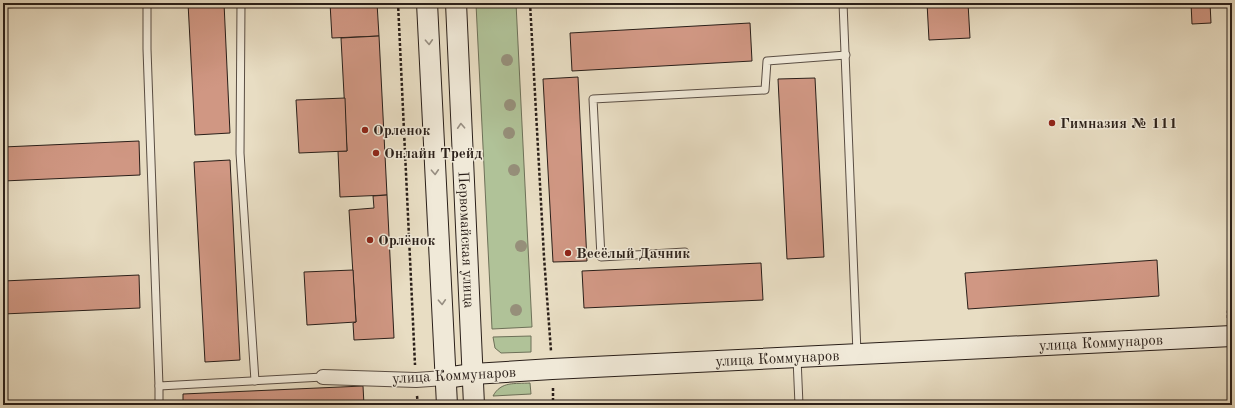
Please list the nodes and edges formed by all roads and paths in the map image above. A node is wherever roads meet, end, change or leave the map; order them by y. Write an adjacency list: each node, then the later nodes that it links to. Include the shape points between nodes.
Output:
1 (147, 3): 19 (lane)
2 (241, 3): 18 (lane, via 240,153)
3 (398, 3): 17 (path)
4 (427, 3): 16 (main road, Первомайская улица, one-way to 16)
5 (456, 3): 14 (main road, Первомайская улица, one-way to 5)
6 (530, 3): 13 (path)
7 (843, 3): 8 (lane)
8 (846, 55): 9 (lane, via 767,61 766,90 593,99 601,257); 11 (lane)
9 (685, 252)
10 (1230, 336): 11 (main road, улица Коммунаров); 20 (path)
11 (857, 354): 12 (main road, улица Коммунаров)
12 (797, 357): 13 (main road, улица Коммунаров); 26 (lane)
13 (552, 369): 14 (main road, улица Коммунаров); 25 (path)
14 (473, 374): 16 (main road, улица Коммунаров); 24 (main road, Первомайская улица)
15 (323, 377): 17 (street, улица Коммунаров); 18 (lane)
16 (445, 378): 17 (street, улица Коммунаров); 23 (main road, Первомайская улица)
17 (416, 380): 22 (path)
18 (255, 381): 19 (lane)
19 (159, 386): 21 (lane)
20 (1232, 397)
21 (159, 405)
22 (418, 405)
23 (447, 405)
24 (474, 405)
25 (554, 405)
26 (799, 405)

